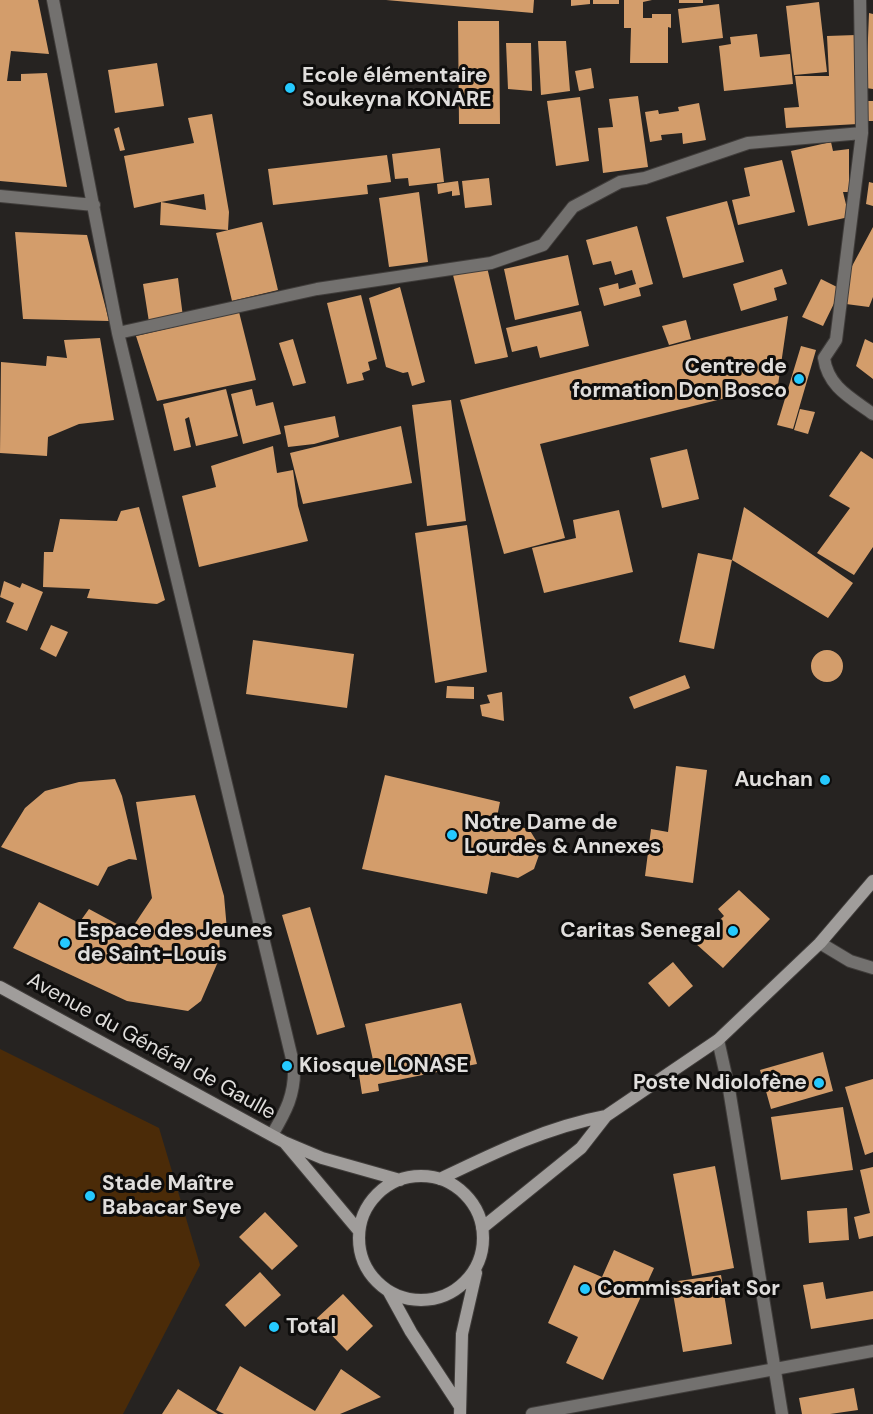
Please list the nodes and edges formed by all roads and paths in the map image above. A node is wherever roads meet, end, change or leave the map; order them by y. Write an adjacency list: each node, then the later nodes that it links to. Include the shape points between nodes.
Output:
1 (53, 0): 5 (street)
2 (860, 0): 3 (street)
3 (862, 133): 6 (street, via 748,143 645,178 620,182 573,207 543,245 491,263 317,289); 7 (street, via 836,340 824,358 827,374 835,386)
4 (0, 196): 5 (street)
5 (94, 205): 6 (street)
6 (118, 333): 14 (street, via 294,1067 295,1088 289,1107)
7 (873, 414)
8 (873, 881): 9 (street)
9 (820, 943): 10 (street, via 850,961); 12 (street)
10 (873, 968)
11 (0, 987): 14 (street, Avenue du Général de Gaulle)
12 (717, 1040): 13 (street); 23 (street, via 729,1089)
13 (606, 1116): 16 (street, via 572,1122); 18 (street, via 581,1148)
14 (272, 1135): 15 (street, Avenue du Général de Gaulle)
15 (284, 1142): 17 (street, Avenue du Général de Gaulle, via 322,1158); 19 (street, Avenue du Général de Gaulle)
16 (440, 1179): 17 (street, via 420,1176); 18 (street, via 456,1186 468,1198)
17 (400, 1180): 19 (street, via 372,1200)
18 (482, 1228): 20 (street)
19 (359, 1231): 21 (street, via 365,1266)
20 (478, 1263): 21 (street, via 467,1280 440,1297 409,1299); 24 (street, via 462,1334)
21 (389, 1292): 24 (street)
22 (873, 1350): 23 (street)
23 (774, 1367): 25 (street); 26 (street)
24 (460, 1409)
25 (532, 1414)
26 (782, 1414)

